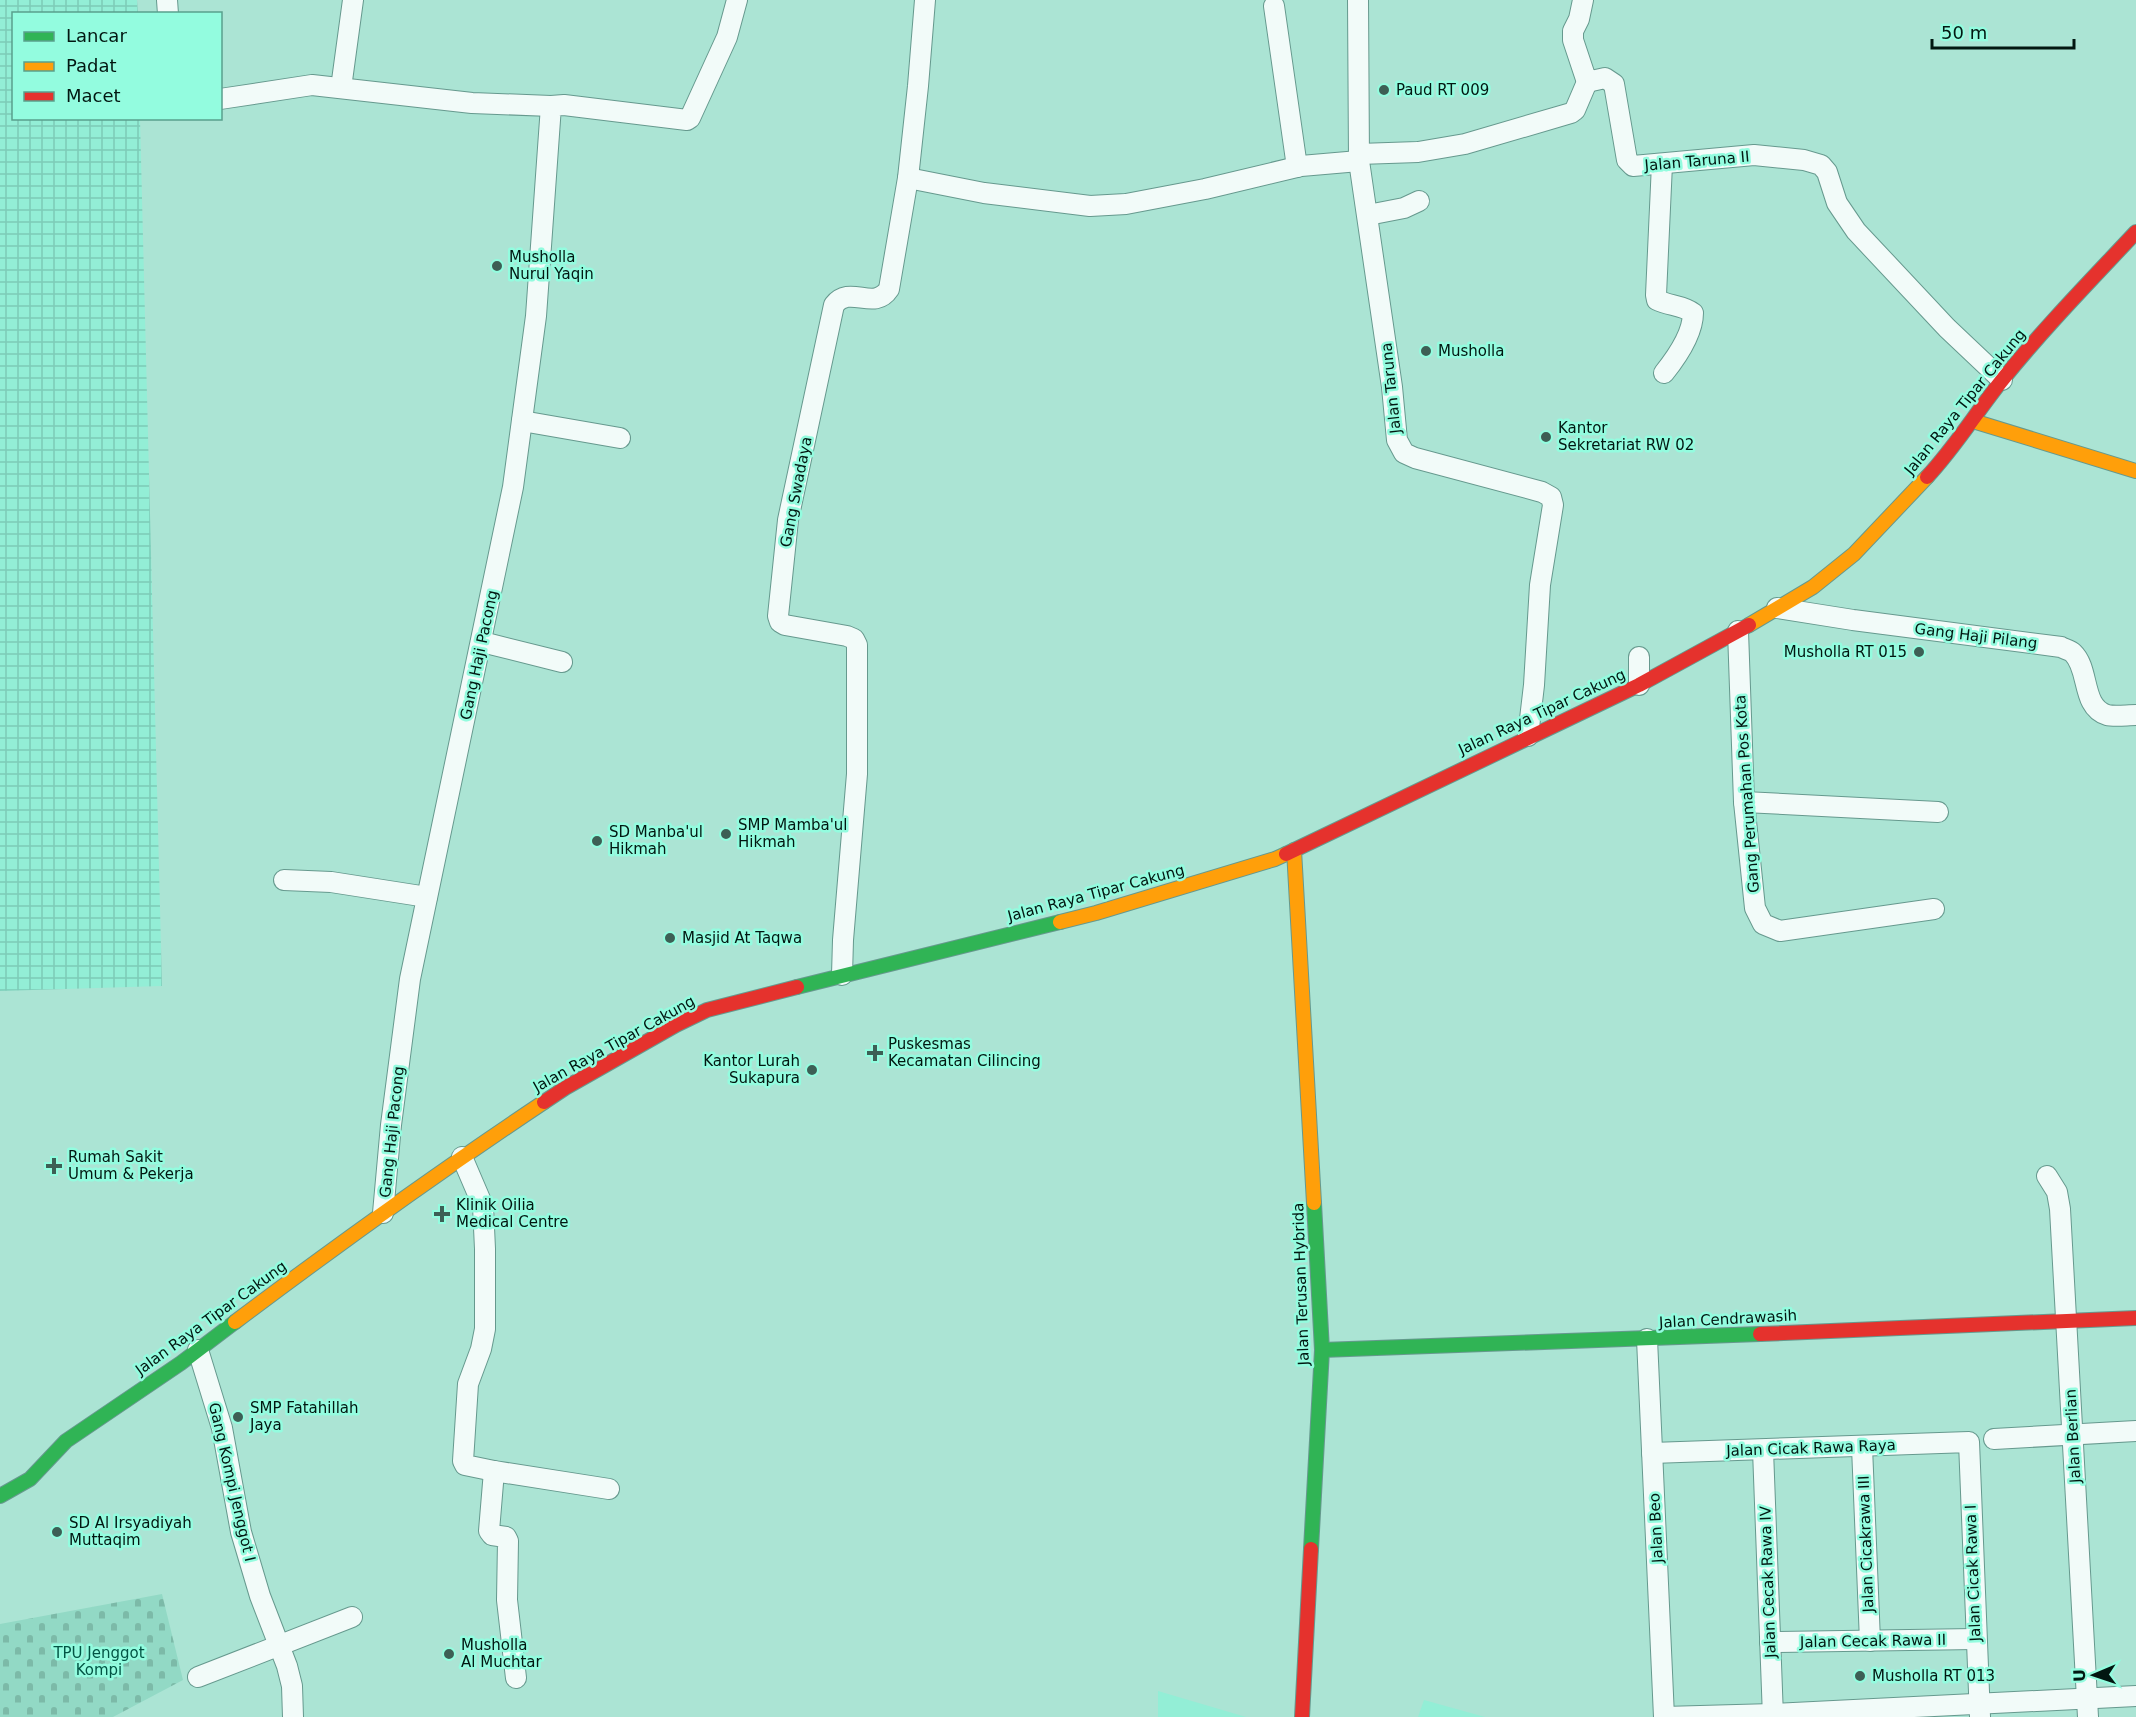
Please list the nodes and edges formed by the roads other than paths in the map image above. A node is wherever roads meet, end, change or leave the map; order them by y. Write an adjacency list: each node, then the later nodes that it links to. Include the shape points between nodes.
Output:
1 (353, 0): 8 (street)
2 (737, 0): 10 (street, via 727,37 687,120)
3 (925, 0): 14 (street, Gang Swadaya)
4 (1359, 0): 11 (street, Jalan Taruna)
5 (1583, 0): 7 (street, via 1573,40)
6 (1274, 6): 13 (street)
7 (1587, 82): 11 (street, via 1571,113 1465,144); 12 (street, Jalan Taruna II, via 1605,78 1614,84 1629,164)
8 (341, 88): 9 (street, via 312,85); 10 (street, via 472,103)
9 (222, 99)
10 (558, 105): 20 (street, Gang Haji Pacong)
11 (1359, 158): 13 (street); 16 (street, Jalan Taruna)
12 (1662, 164): 18 (street, via 1657,300 1693,313 1693,322); 19 (street, Jalan Taruna II, via 1754,155 1821,165 1837,203 1856,231)
13 (1297, 167): 14 (street, via 1126,204 1090,206 984,193)
14 (908, 178): 38 (street, Gang Swadaya, via 889,290 877,300 851,297 834,305 788,520 778,616 785,625 847,636 857,645 857,774)
15 (1419, 201): 16 (street)
16 (1368, 215): 31 (street, Jalan Taruna, via 1397,440 1404,453 1551,497)
17 (2136, 232): 19 (street, Jalan Raya Tipar Cakung)
18 (1664, 373)
19 (2002, 380): 21 (street, Jalan Raya Tipar Cakung)
20 (522, 421): 22 (street); 26 (street, Gang Haji Pacong)
21 (1973, 421): 23 (street); 24 (street, Jalan Raya Tipar Cakung, via 1935,468 1854,554 1814,587)
22 (620, 438)
23 (2136, 471)
24 (1777, 608): 25 (street, Jalan Raya Tipar Cakung); 30 (street, Gang Haji Pilang, via 2061,647 2073,653 2080,664 2092,703 2098,710 2107,715)
25 (1737, 631): 29 (street, Jalan Raya Tipar Cakung); 32 (street, Gang Perumahan Pos Kota)
26 (482, 642): 28 (street); 36 (street, Gang Haji Pacong)
27 (1640, 657): 29 (street)
28 (562, 662)
29 (1639, 685): 31 (street, Jalan Raya Tipar Cakung)
30 (2136, 715)
31 (1528, 736): 34 (street, Jalan Raya Tipar Cakung)
32 (1744, 802): 33 (street); 37 (street, Gang Perumahan Pos Kota, via 1755,908 1763,924 1771,929 1791,930)
33 (1938, 812)
34 (1294, 850): 38 (street, Jalan Raya Tipar Cakung, via 1096,913); 46 (street, Jalan Terusan Hybrida)
35 (284, 880): 36 (street, via 331,882)
36 (427, 897): 41 (street, Gang Haji Pacong, via 410,979)
37 (1934, 909)
38 (842, 975): 39 (street, Jalan Raya Tipar Cakung, via 706,1011 565,1088)
39 (462, 1157): 41 (street, Jalan Raya Tipar Cakung); 54 (street, via 483,1206 485,1238 485,1329 468,1384 463,1461 465,1465)
40 (2047, 1176): 43 (street, Jalan Berlian, via 2059,1201)
41 (384, 1213): 45 (street, Jalan Raya Tipar Cakung)
42 (2136, 1318): 43 (street, Jalan Cendrawasih)
43 (2067, 1322): 44 (street, Jalan Cendrawasih); 48 (street, Jalan Berlian)
44 (1647, 1339): 46 (street, Jalan Cendrawasih); 53 (street, Jalan Beo)
45 (198, 1350): 56 (street, Jalan Raya Tipar Cakung, via 66,1442 30,1479); 61 (street, Gang Kompi Jenggot I, via 222,1428 241,1532)
46 (1322, 1350): 70 (street, Jalan Terusan Hybrida)
47 (2136, 1431): 48 (street)
48 (2072, 1436): 49 (street); 65 (street, Jalan Berlian)
49 (1994, 1439)
50 (1969, 1442): 51 (street, Jalan Cicak Rawa Raya); 58 (street, Jalan Cicak Rawa I)
51 (1862, 1448): 52 (street, Jalan Cicak Rawa Raya); 59 (street, Jalan Cicakrawa III)
52 (1763, 1450): 53 (street, Jalan Cicak Rawa Raya); 60 (street, Jalan Cecak Rawa IV)
53 (1652, 1454): 71 (street, Jalan Beo)
54 (494, 1471): 55 (street); 63 (street, via 489,1531 508,1541 507,1600)
55 (609, 1489)
56 (0, 1496)
57 (352, 1617): 61 (street)
58 (1975, 1639): 59 (street, Jalan Cecak Rawa II); 66 (street, Jalan Cicak Rawa I)
59 (1870, 1641): 60 (street, Jalan Cecak Rawa II)
60 (1770, 1642): 68 (street, Jalan Cecak Rawa IV)
61 (279, 1646): 62 (street); 69 (street, Gang Kompi Jenggot I, via 292,1686)
62 (198, 1677)
63 (516, 1678)
64 (2136, 1696): 65 (street)
65 (2087, 1708): 66 (street)
66 (1979, 1710): 67 (street)
67 (1876, 1713): 68 (street)
68 (1773, 1716): 71 (street)
69 (293, 1717)
70 (1302, 1717)
71 (1664, 1717)

